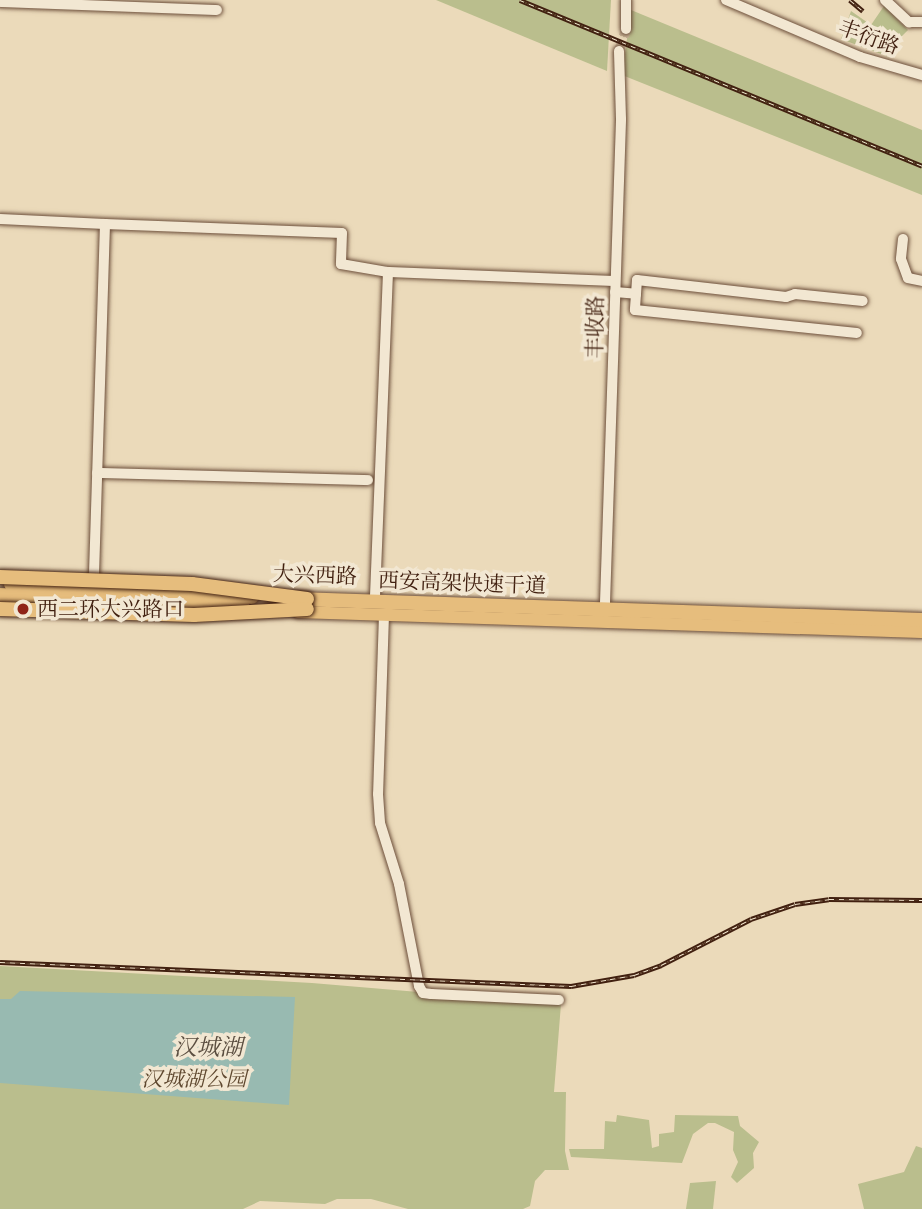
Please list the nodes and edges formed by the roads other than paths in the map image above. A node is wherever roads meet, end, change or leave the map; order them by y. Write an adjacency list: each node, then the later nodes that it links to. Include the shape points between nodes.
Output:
1 (626, 0): 7 (street)
2 (726, 0): 9 (street, 丰衍路, via 860,57)
3 (885, 0): 6 (street, via 909,22)
4 (0, 2): 5 (street)
5 (217, 10)
6 (922, 22)
7 (626, 29)
8 (619, 51): 14 (street, 丰收路)
9 (922, 75)
10 (0, 219): 11 (street)
11 (105, 224): 13 (street, via 342,233 341,264); 20 (street)
12 (902, 239): 15 (street, via 901,259 908,278)
13 (388, 272): 14 (street); 26 (street)
14 (615, 281): 16 (street, 丰收路)
15 (922, 281)
16 (615, 292): 17 (street); 27 (street, 丰收路)
17 (636, 294): 18 (street, via 637,281); 19 (street, via 635,310)
18 (863, 302)
19 (857, 332)
20 (97, 472): 21 (street); 24 (street)
21 (368, 480)
22 (0, 577): 28 (highway, bridge, via 192,584)
23 (0, 583): 24 (main road, 大兴西路); 28 (highway, 西安高架快速干道, bridge)
24 (94, 586): 26 (main road, 大兴西路)
25 (0, 594): 28 (highway, 西安高架快速干道, bridge)
26 (375, 596): 27 (main road, 大兴西路)
27 (605, 603): 30 (main road, 大兴西路)
28 (307, 604): 29 (highway, bridge, via 194,615); 32 (highway, 西安高架快速干道); 33 (highway, 西安高架快速干道)
29 (0, 607): 31 (main road, 大兴西路)
30 (922, 613)
31 (384, 615): 33 (main road, 大兴西路); 34 (street, via 379,804 419,986 423,993 431,994)
32 (922, 620)
33 (922, 630)
34 (559, 1000)

